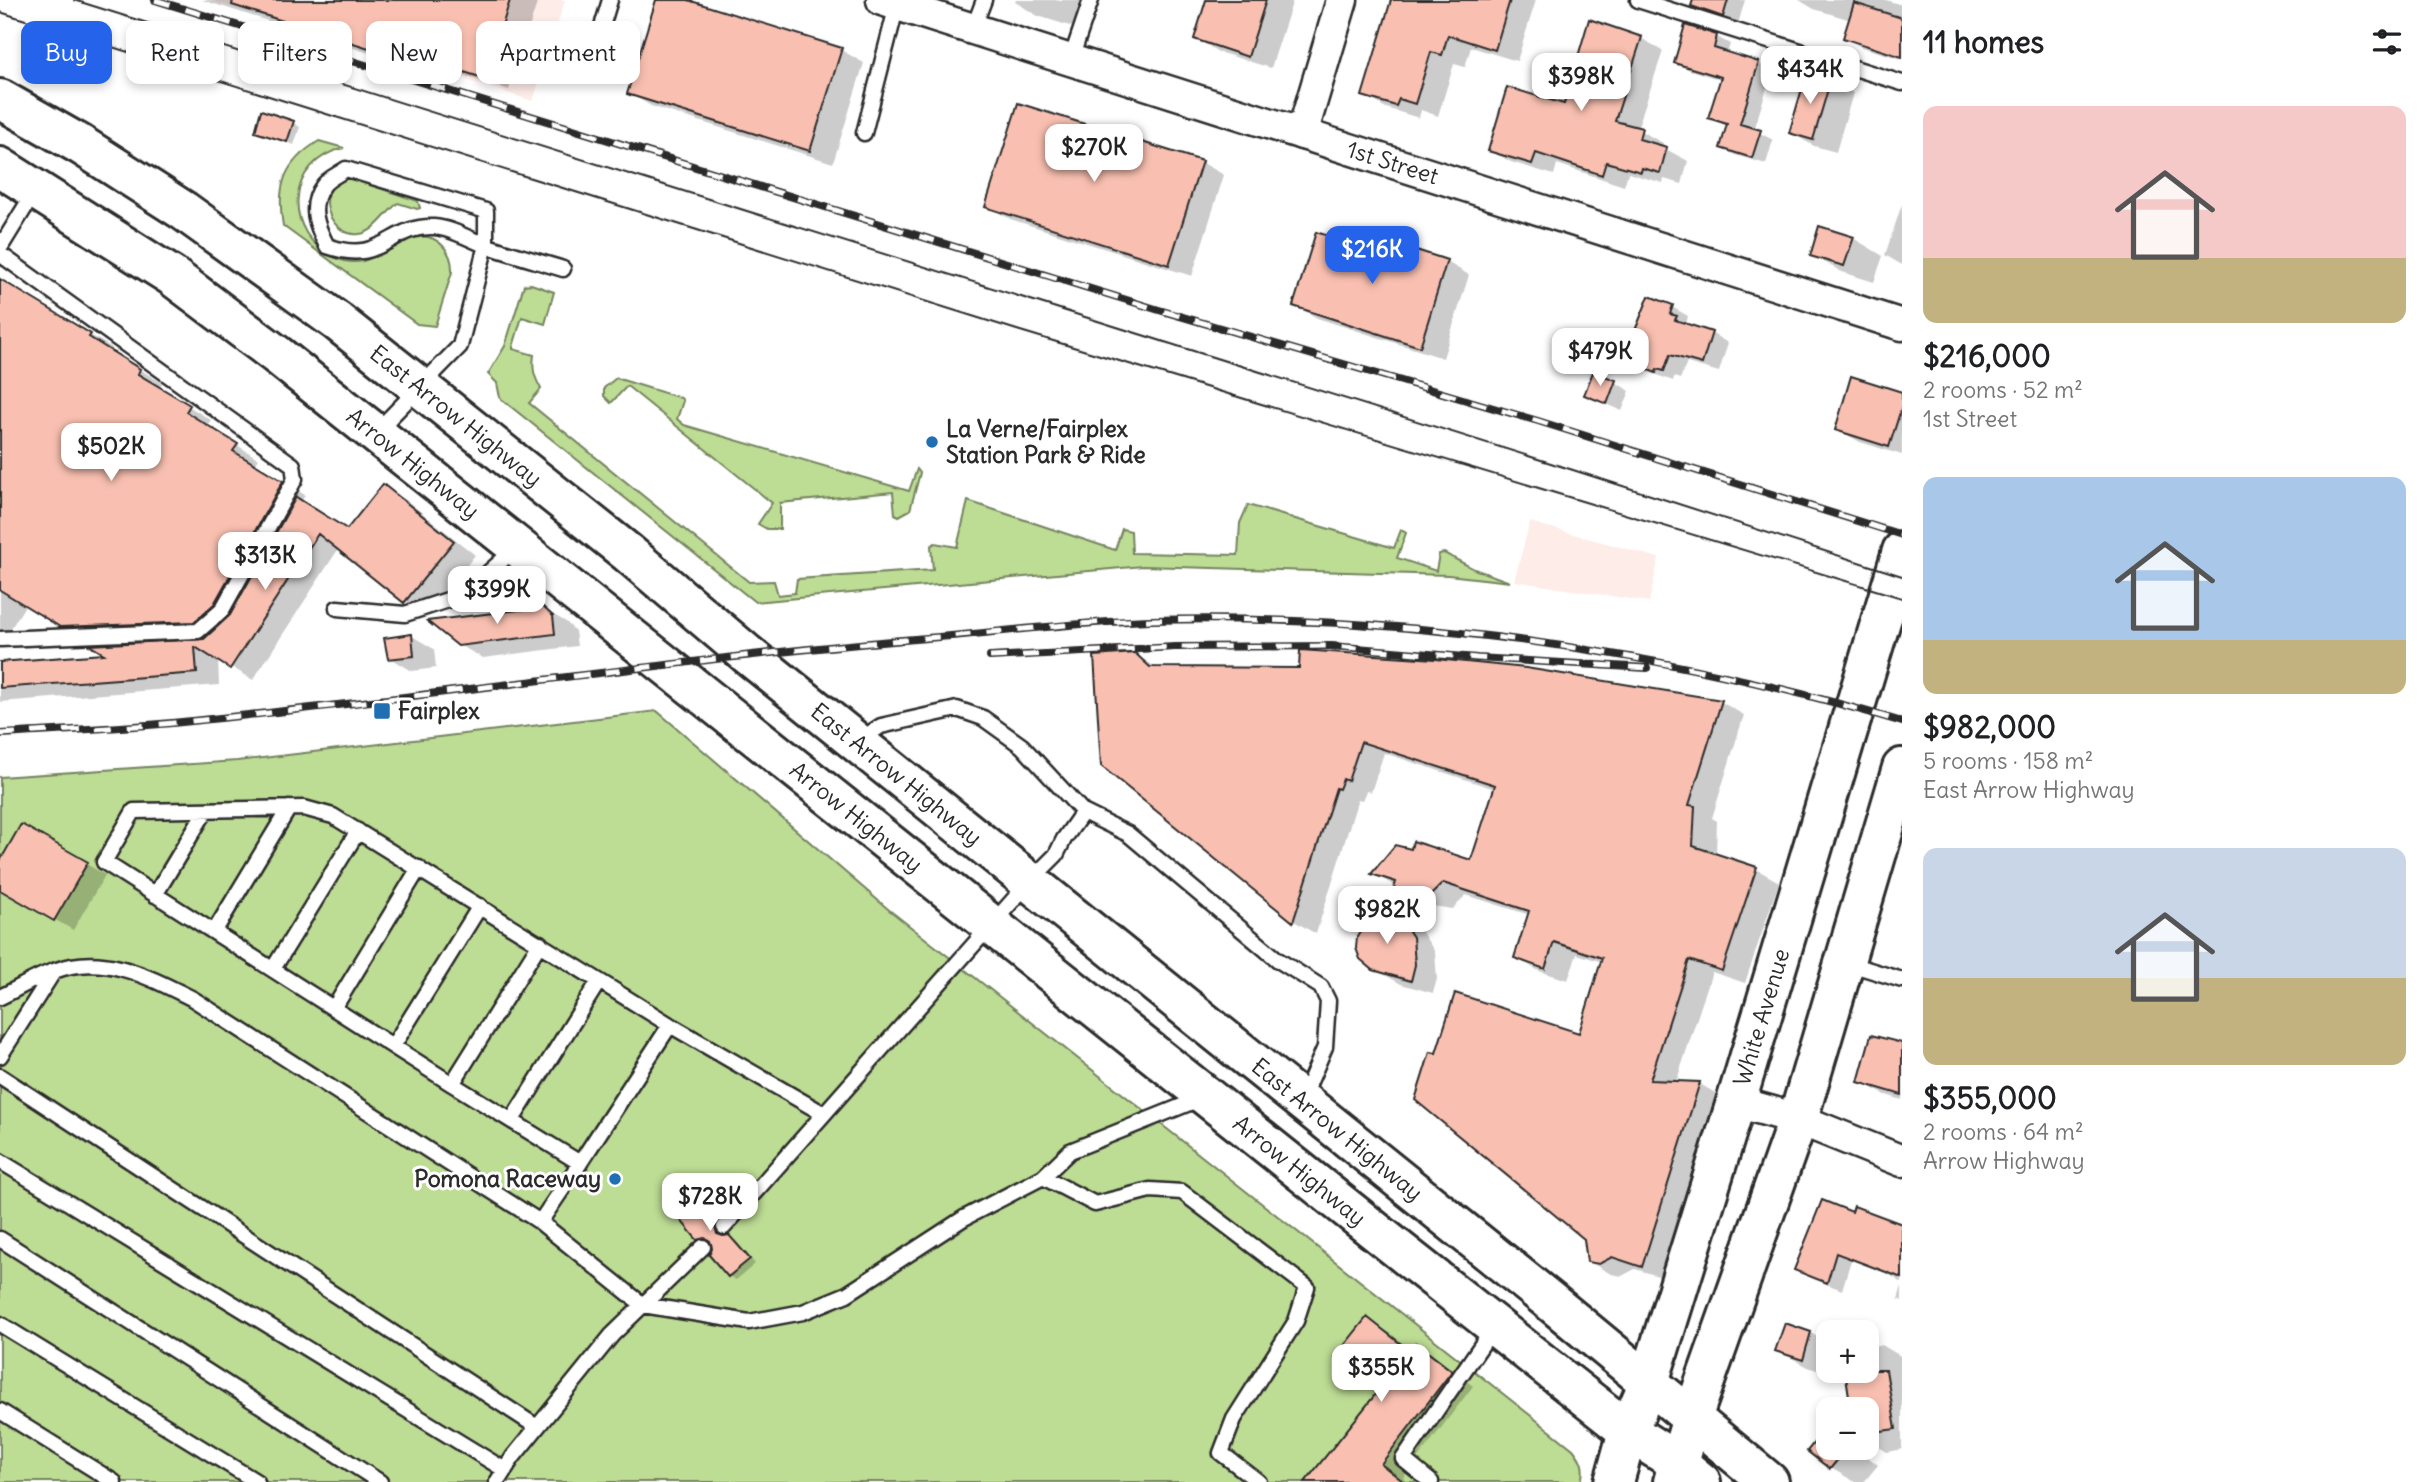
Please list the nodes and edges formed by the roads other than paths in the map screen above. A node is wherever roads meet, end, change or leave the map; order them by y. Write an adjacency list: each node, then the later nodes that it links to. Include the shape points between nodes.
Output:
1 (610, 0): 7 (lane)
2 (984, 0): 8 (lane)
3 (1091, 0): 9 (lane)
4 (1342, 0): 13 (street)
5 (1638, 0): 10 (lane)
6 (890, 2): 8 (street, 1st Street); 12 (lane)
7 (604, 21)
8 (973, 29): 9 (street, 1st Street)
9 (1071, 59): 13 (street, 1st Street)
10 (1902, 83)
11 (0, 99): 21 (main road, East Arrow Highway, via 184,211)
12 (864, 132)
13 (1302, 134): 20 (street, 1st Street)
14 (0, 167): 15 (main road, Arrow Highway)
15 (36, 189): 17 (lane); 22 (main road, Arrow Highway, via 172,276)
16 (486, 245): 16 (lane, via 486,211 345,169 323,186 316,203 315,223 327,246 346,253 372,251 417,227 438,227); 19 (lane); 21 (lane, via 460,346)
17 (0, 248)
18 (0, 254): 26 (lane, via 293,465 295,479 222,610 198,631)
19 (563, 269)
20 (1902, 325)
21 (418, 386): 22 (lane); 27 (main road, East Arrow Highway)
22 (374, 433): 23 (main road, Arrow Highway)
23 (517, 548): 25 (lane, via 463,595 405,614); 37 (main road, Arrow Highway)
24 (1902, 551): 54 (main road, White Avenue)
25 (337, 608)
26 (0, 639)
27 (857, 741): 31 (lane, via 881,726 957,709 983,718 1022,746); 34 (main road, East Arrow Highway)
28 (1902, 768): 40 (main road)
29 (289, 808): 30 (lane); 32 (lane, via 333,816); 38 (lane)
30 (206, 810): 35 (lane); 35 (lane, via 134,811 104,862)
31 (1083, 812): 34 (lane, via 1056,855); 53 (lane, via 1128,834 1278,960 1321,988 1328,1001 1325,1047)
32 (358, 831): 33 (lane); 42 (lane)
33 (419, 868): 36 (lane); 46 (lane)
34 (1030, 881): 37 (lane); 53 (main road, East Arrow Highway)
35 (155, 895): 38 (lane)
36 (480, 906): 39 (lane); 48 (lane)
37 (993, 925): 52 (main road, Arrow Highway); 55 (lane)
38 (214, 932): 42 (lane)
39 (540, 943): 44 (lane); 51 (lane)
40 (1846, 963): 43 (lane); 56 (main road)
41 (55, 970): 45 (lane); 49 (lane); 62 (lane, via 101,963 147,976 193,999)
42 (273, 970): 46 (lane)
43 (1902, 980)
44 (599, 981): 47 (lane); 57 (lane)
45 (0, 997)
46 (334, 1008): 48 (lane)
47 (670, 1025): 55 (lane); 60 (lane)
48 (393, 1046): 51 (lane)
49 (0, 1056)
50 (0, 1076): 72 (lane)
51 (452, 1084): 57 (lane)
52 (1206, 1096): 61 (lane, via 1070,1151); 68 (main road, Arrow Highway)
53 (1302, 1101): 69 (main road, East Arrow Highway)
54 (1736, 1102): 56 (street); 69 (main road, White Avenue)
55 (824, 1114): 63 (lane)
56 (1798, 1119): 59 (street); 71 (main road)
57 (512, 1121): 60 (lane)
58 (0, 1161): 74 (lane)
59 (1902, 1161)
60 (580, 1163): 62 (lane)
61 (1043, 1177): 66 (lane, via 964,1218 847,1294 803,1312 749,1322); 79 (lane, via 1095,1204 1150,1190 1182,1192 1307,1287 1296,1321 1234,1419 1221,1453)
62 (540, 1223): 66 (lane)
63 (724, 1227)
64 (0, 1239): 78 (lane)
65 (703, 1247): 66 (lane)
66 (643, 1305): 72 (lane, via 612,1335)
67 (0, 1324): 77 (lane)
68 (1495, 1325): 73 (main road, Arrow Highway); 80 (lane, via 1403,1459)
69 (1649, 1382): 71 (main road, East Arrow Highway); 73 (main road, White Avenue)
70 (0, 1411): 76 (lane)
71 (1692, 1418): 75 (main road); 82 (main road, East Arrow Highway)
72 (537, 1427): 74 (lane)
73 (1628, 1431): 75 (main road, Arrow Highway); 81 (main road, White Avenue)
74 (501, 1476)
75 (1684, 1476)
76 (114, 1482)
77 (257, 1482)
78 (380, 1482)
79 (1259, 1482)
80 (1431, 1482)
81 (1614, 1482)
82 (1769, 1482)

